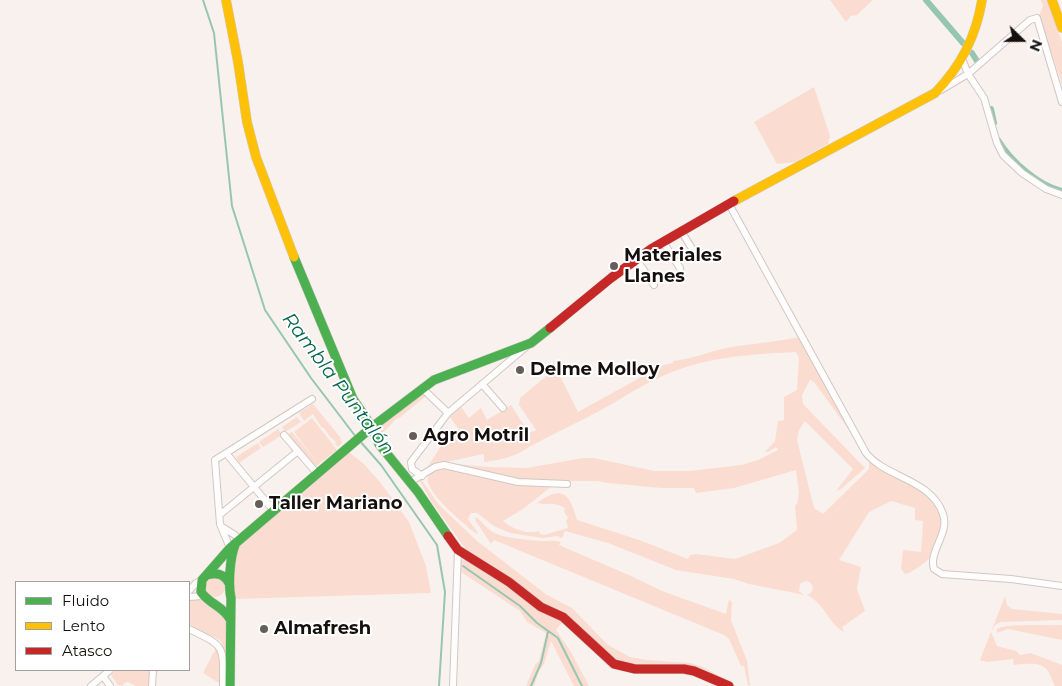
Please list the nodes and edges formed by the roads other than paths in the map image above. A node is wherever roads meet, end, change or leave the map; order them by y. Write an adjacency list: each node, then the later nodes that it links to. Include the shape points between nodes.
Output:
1 (226, 0): 23 (main road, via 256,157 330,345)
2 (982, 0): 5 (main road, via 978,24)
3 (1052, 0): 4 (main road)
4 (1062, 28)
5 (963, 61): 6 (street); 7 (main road)
6 (968, 74): 7 (street); 8 (street, via 1030,20 1037,18); 9 (street, via 984,98 996,143 1003,155 1022,174)
7 (935, 93): 10 (main road)
8 (1062, 102)
9 (1062, 195)
10 (729, 204): 11 (main road); 38 (street, via 866,453 878,465 905,477 930,494 944,515 944,529 933,560 934,569 942,574)
11 (681, 231): 12 (main road); 13 (street)
12 (663, 242): 14 (main road); 15 (street)
13 (698, 258)
14 (637, 260): 16 (street); 17 (main road)
15 (680, 268)
16 (654, 285)
17 (531, 343): 18 (street); 19 (main road, via 456,370)
18 (482, 384): 21 (street); 22 (street)
19 (422, 388): 22 (street); 23 (main road)
20 (312, 398): 26 (street)
21 (503, 408)
22 (448, 413): 28 (street, via 411,462 412,469)
23 (370, 429): 29 (main road); 32 (main road)
24 (284, 435): 25 (street)
25 (298, 452): 27 (street); 31 (street)
26 (226, 453): 31 (street); 34 (street, via 215,460)
27 (314, 470)
28 (422, 476): 29 (street); 30 (street, via 444,465 518,482)
29 (410, 482): 36 (main road)
30 (568, 484)
31 (254, 488): 32 (street); 33 (street)
32 (273, 510): 35 (main road)
33 (222, 514)
34 (221, 526): 35 (street); 35 (street, via 235,535)
35 (235, 545): 37 (main road); 39 (main road, via 230,557 232,576)
36 (458, 550): 55 (street); 56 (main road, via 541,607 563,617 614,664 635,669 684,669)
37 (204, 578): 39 (main road, via 211,573 220,574); 40 (street); 42 (main road, via 200,588)
38 (1062, 586)
39 (229, 587): 43 (main road, via 223,599); 44 (main road)
40 (190, 590)
41 (190, 596): 42 (street)
42 (203, 596): 43 (main road)
43 (214, 602): 44 (main road, via 224,609)
44 (230, 620): 46 (main road)
45 (190, 629): 46 (street, via 214,641)
46 (226, 657): 53 (street); 54 (main road)
47 (109, 671): 49 (street)
48 (152, 671): 52 (street)
49 (103, 676): 50 (street); 51 (street)
50 (91, 686)
51 (110, 686)
52 (152, 686)
53 (223, 686)
54 (230, 686)
55 (453, 686)
56 (729, 686)

